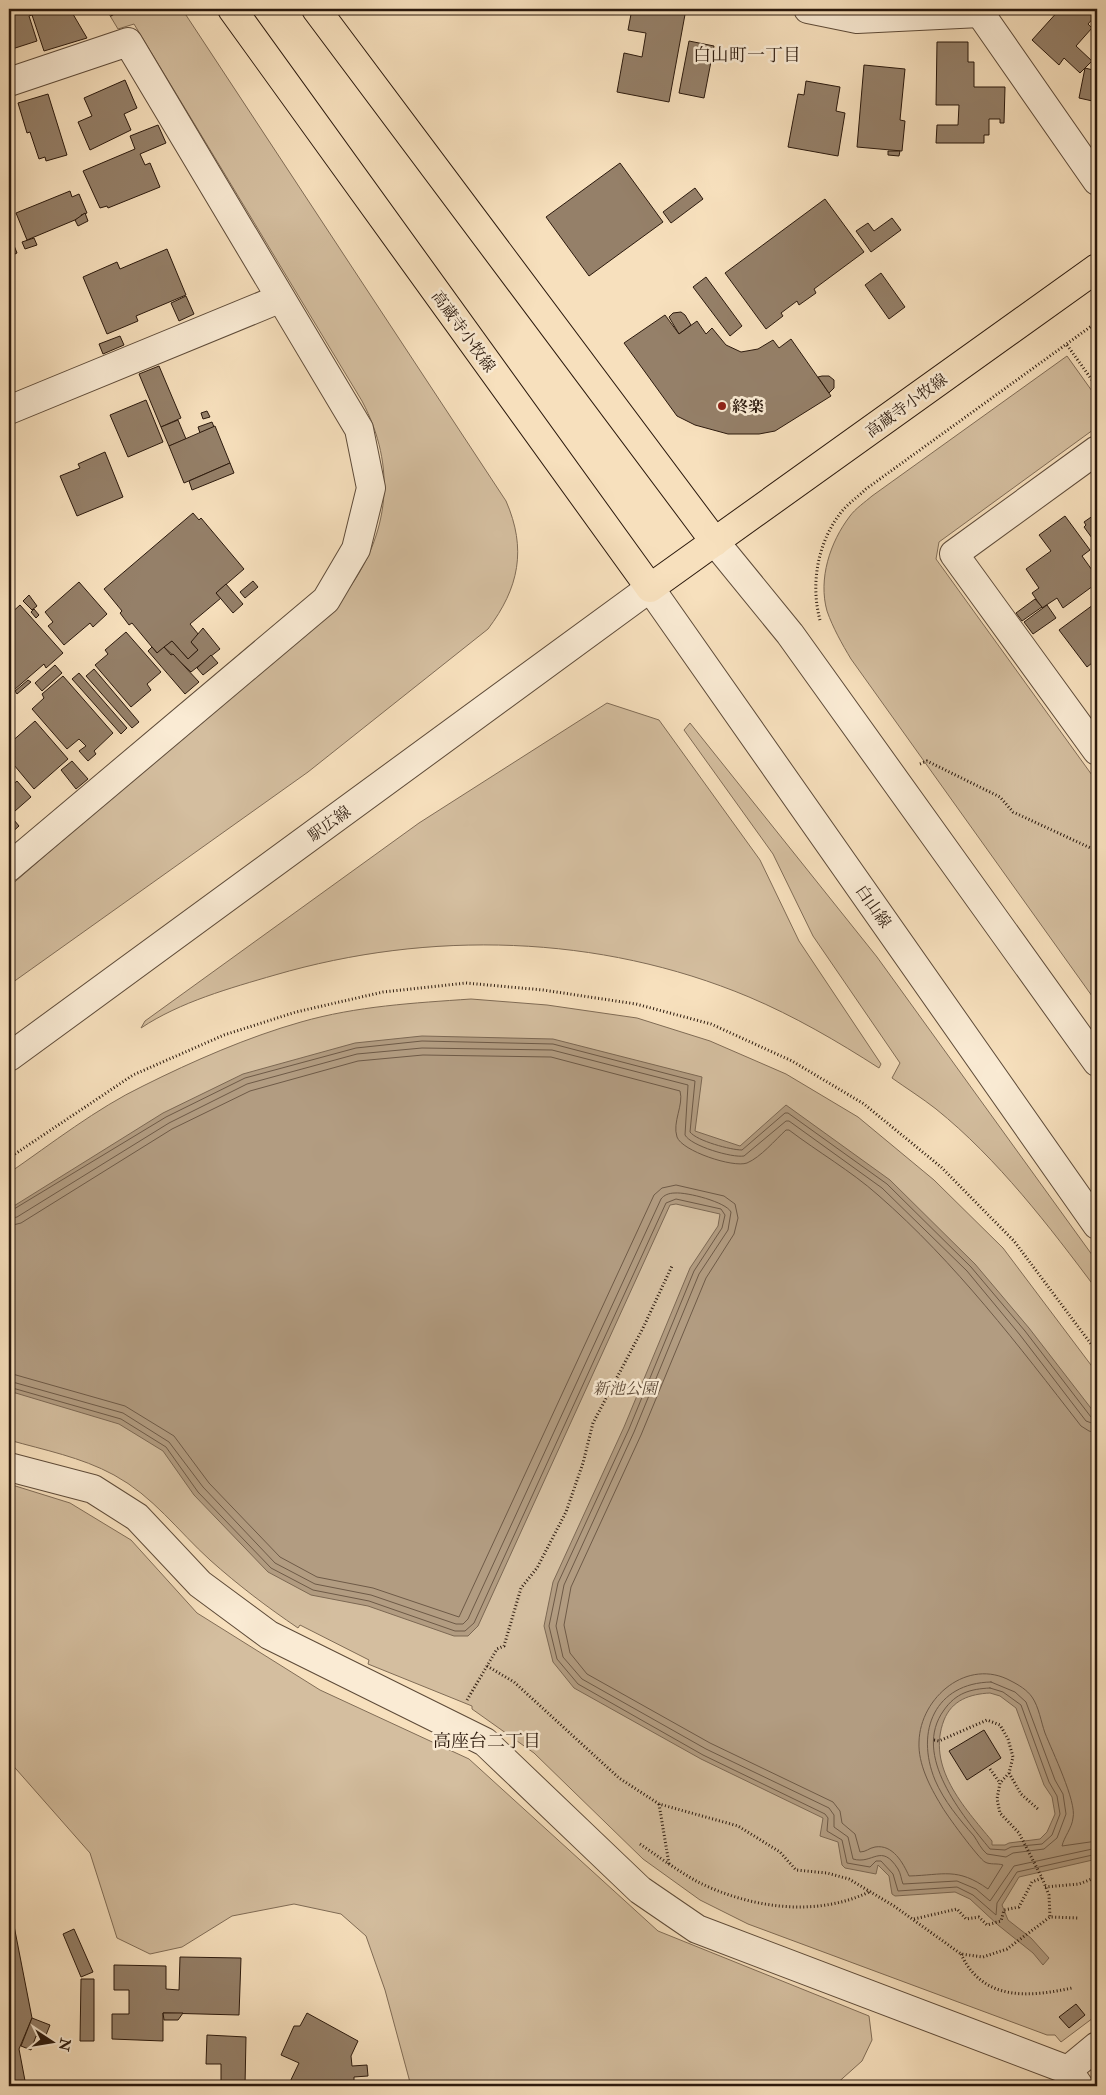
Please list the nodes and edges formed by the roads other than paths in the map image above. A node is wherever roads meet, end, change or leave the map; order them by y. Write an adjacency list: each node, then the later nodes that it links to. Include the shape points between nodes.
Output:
1 (232, 9): 12 (main road, 高蔵寺小牧線)
2 (316, 9): 11 (main road)
3 (808, 9): 4 (street, via 857,19)
4 (983, 11): 6 (street)
5 (9, 82): 8 (street, via 128,42)
6 (1097, 181)
7 (1097, 268): 11 (main road, 高蔵寺小牧線)
8 (279, 298): 9 (street); 14 (street, via 359,428 371,488 356,549 326,600)
9 (9, 410)
10 (1097, 450): 13 (street, via 954,554)
11 (715, 542): 12 (main road, 高蔵寺小牧線); 16 (street, via 790,634)
12 (650, 588): 15 (street, 駅広線); 17 (street, 白山線)
13 (1097, 752)
14 (9, 867)
15 (9, 1058)
16 (1097, 1062)
17 (1097, 1225)
18 (9, 1467): 20 (street, via 93,1489 137,1517 200,1584 269,1635 485,1742 640,1890 697,1929)
19 (1097, 2046): 20 (street)
20 (1073, 2078)

